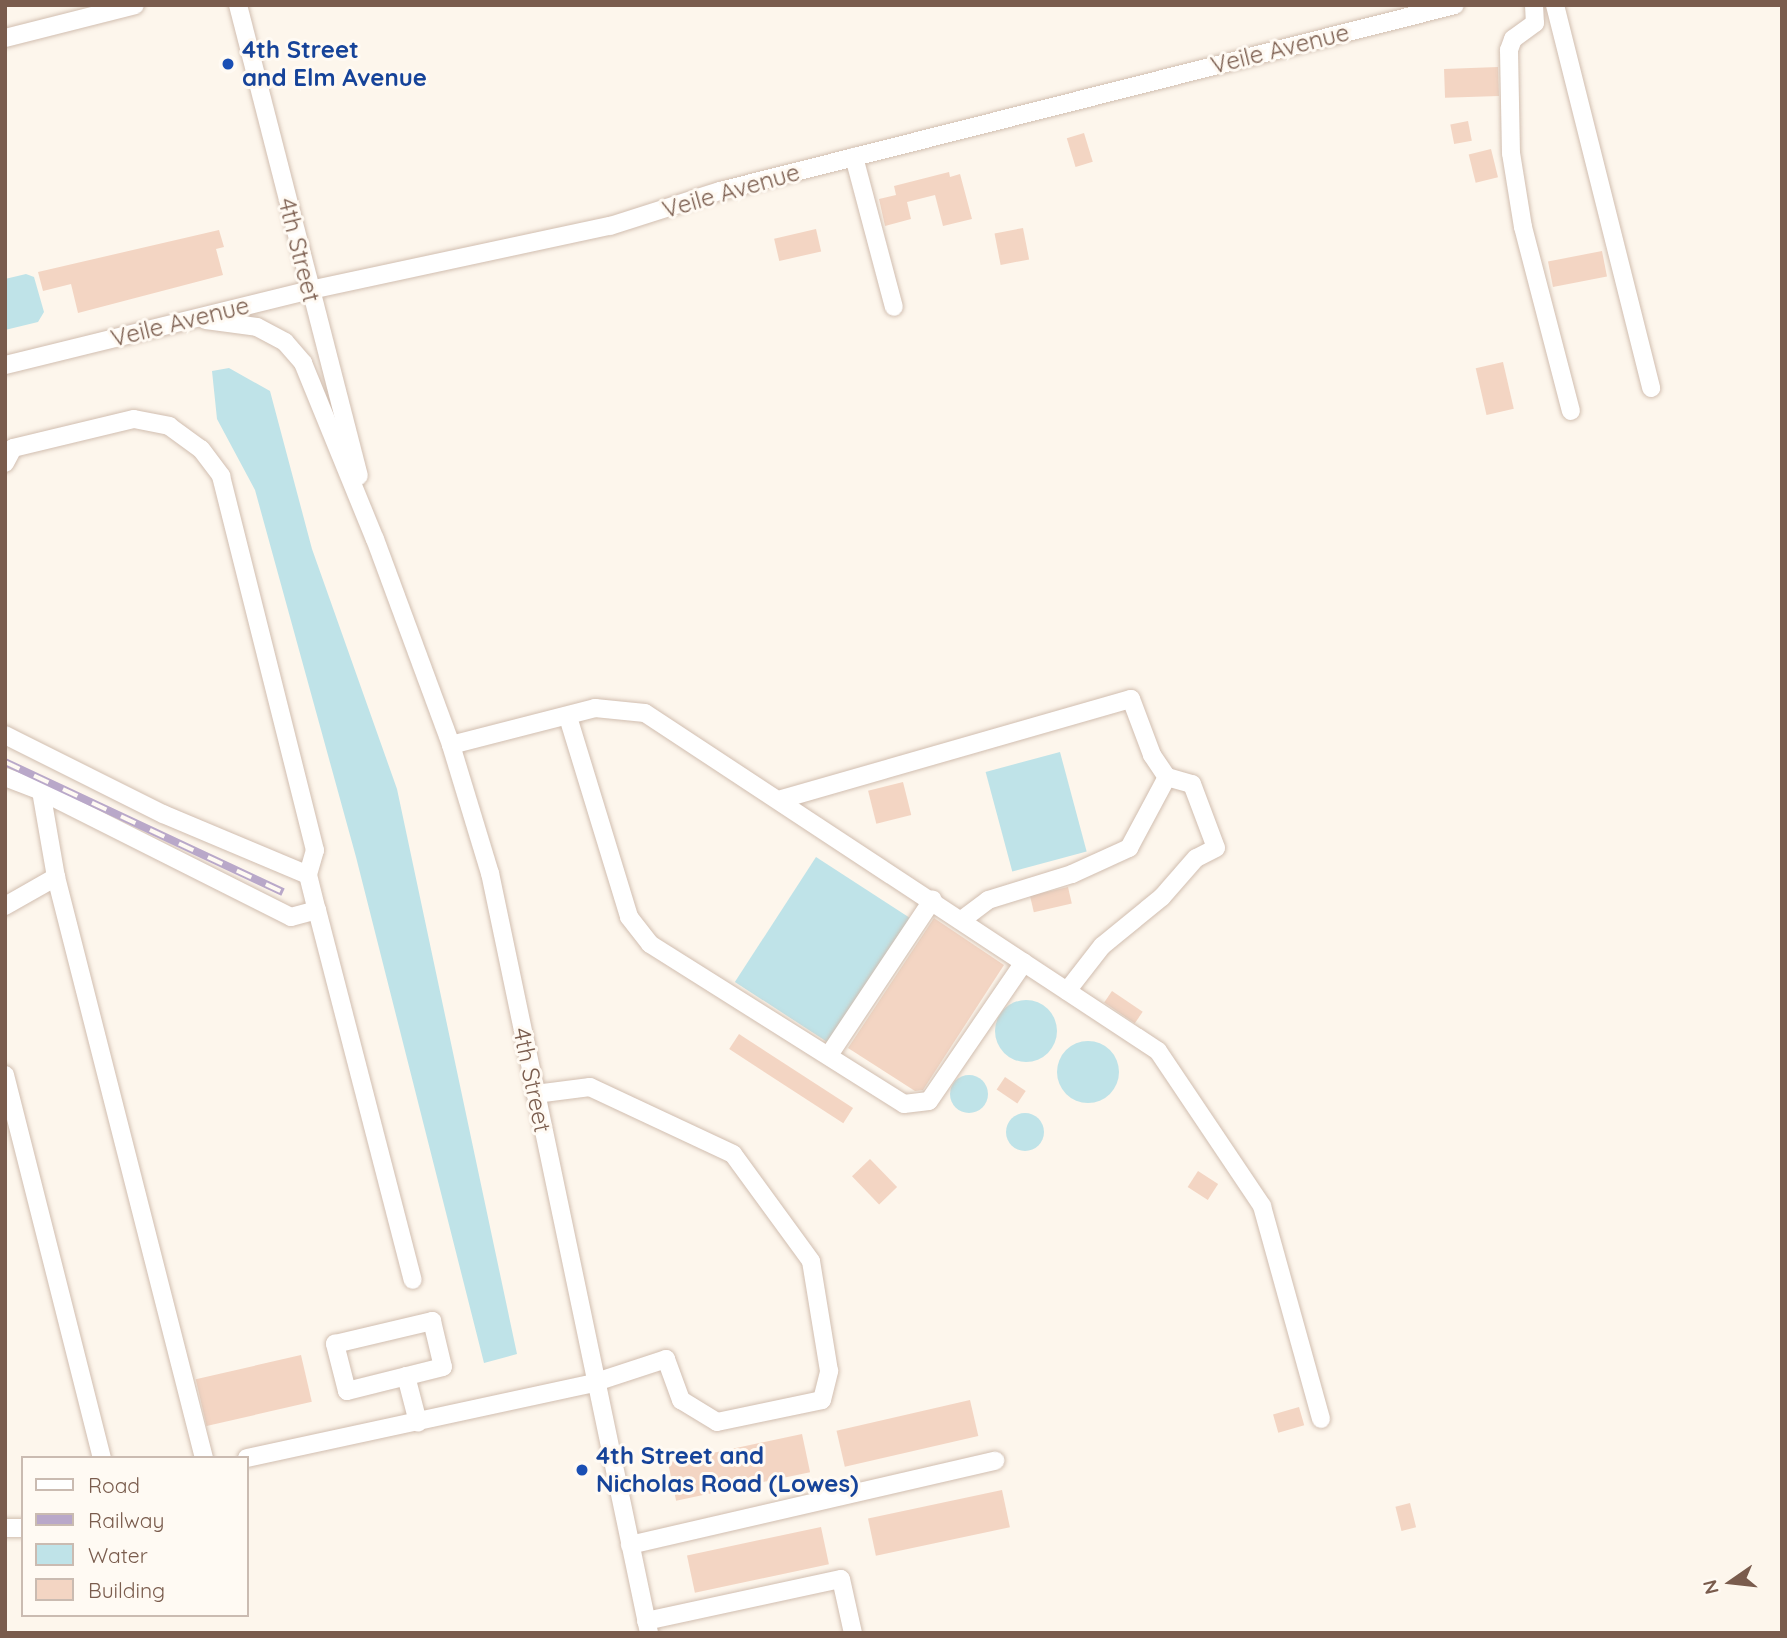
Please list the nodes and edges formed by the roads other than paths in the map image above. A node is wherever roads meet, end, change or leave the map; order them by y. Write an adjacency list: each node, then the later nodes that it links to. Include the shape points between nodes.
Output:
1 (135, 5): 6 (street)
2 (238, 5): 8 (street, 4th Street)
3 (1455, 5): 7 (street, Veile Avenue)
4 (1534, 5): 13 (street, via 1535,23 1513,39 1509,50 1511,153 1523,227)
5 (1555, 5): 12 (street)
6 (5, 38)
7 (854, 158): 8 (street, Veile Avenue, via 720,191 610,226); 9 (street)
8 (309, 290): 10 (street, Veile Avenue); 15 (street, 4th Street)
9 (894, 307)
10 (195, 318): 11 (street, Veile Avenue); 15 (street, via 257,327 294,350)
11 (5, 365)
12 (1651, 388)
13 (1571, 411)
14 (5, 463): 23 (street, via 13,448 134,419 169,426 201,449 221,476 315,850)
15 (375, 539): 18 (street, 4th Street)
16 (568, 717): 18 (street); 22 (street, via 595,708 645,713); 31 (street, via 629,917 650,944)
17 (5, 735): 23 (street, via 163,814)
18 (451, 745): 33 (street, 4th Street, via 490,873)
19 (5, 777): 21 (street)
20 (1167, 777): 22 (street, via 1152,755 1131,699); 28 (street, via 1129,848 1072,874 988,900); 30 (street, via 1192,784 1216,848 1196,858 1162,897 1102,946)
21 (41, 791): 24 (street); 27 (street, via 291,918)
22 (782, 799): 25 (street)
23 (308, 875): 27 (street)
24 (56, 877): 26 (street); 40 (street)
25 (933, 899): 28 (street); 31 (street)
26 (5, 906)
27 (317, 910): 34 (street)
28 (963, 919): 29 (street)
29 (1024, 961): 30 (street); 31 (street, via 929,1101 905,1104)
30 (1067, 991): 37 (street, via 1158,1051 1247,1179 1262,1206)
31 (829, 1055)
32 (5, 1075): 39 (street)
33 (535, 1094): 36 (street, 4th Street); 36 (street, via 590,1087 733,1154 811,1261 829,1371 822,1400 717,1422 681,1400 666,1359)
34 (413, 1280)
35 (407, 1376): 35 (street, via 443,1367 432,1321 335,1344 347,1391); 38 (street)
36 (593, 1383): 38 (street); 43 (street, 4th Street)
37 (1321, 1419)
38 (418, 1422): 41 (street)
39 (101, 1456)
40 (203, 1456)
41 (248, 1458)
42 (995, 1461): 43 (street)
43 (630, 1545): 44 (street, 4th Street)
44 (647, 1627): 45 (street, via 841,1579)
45 (853, 1633)

